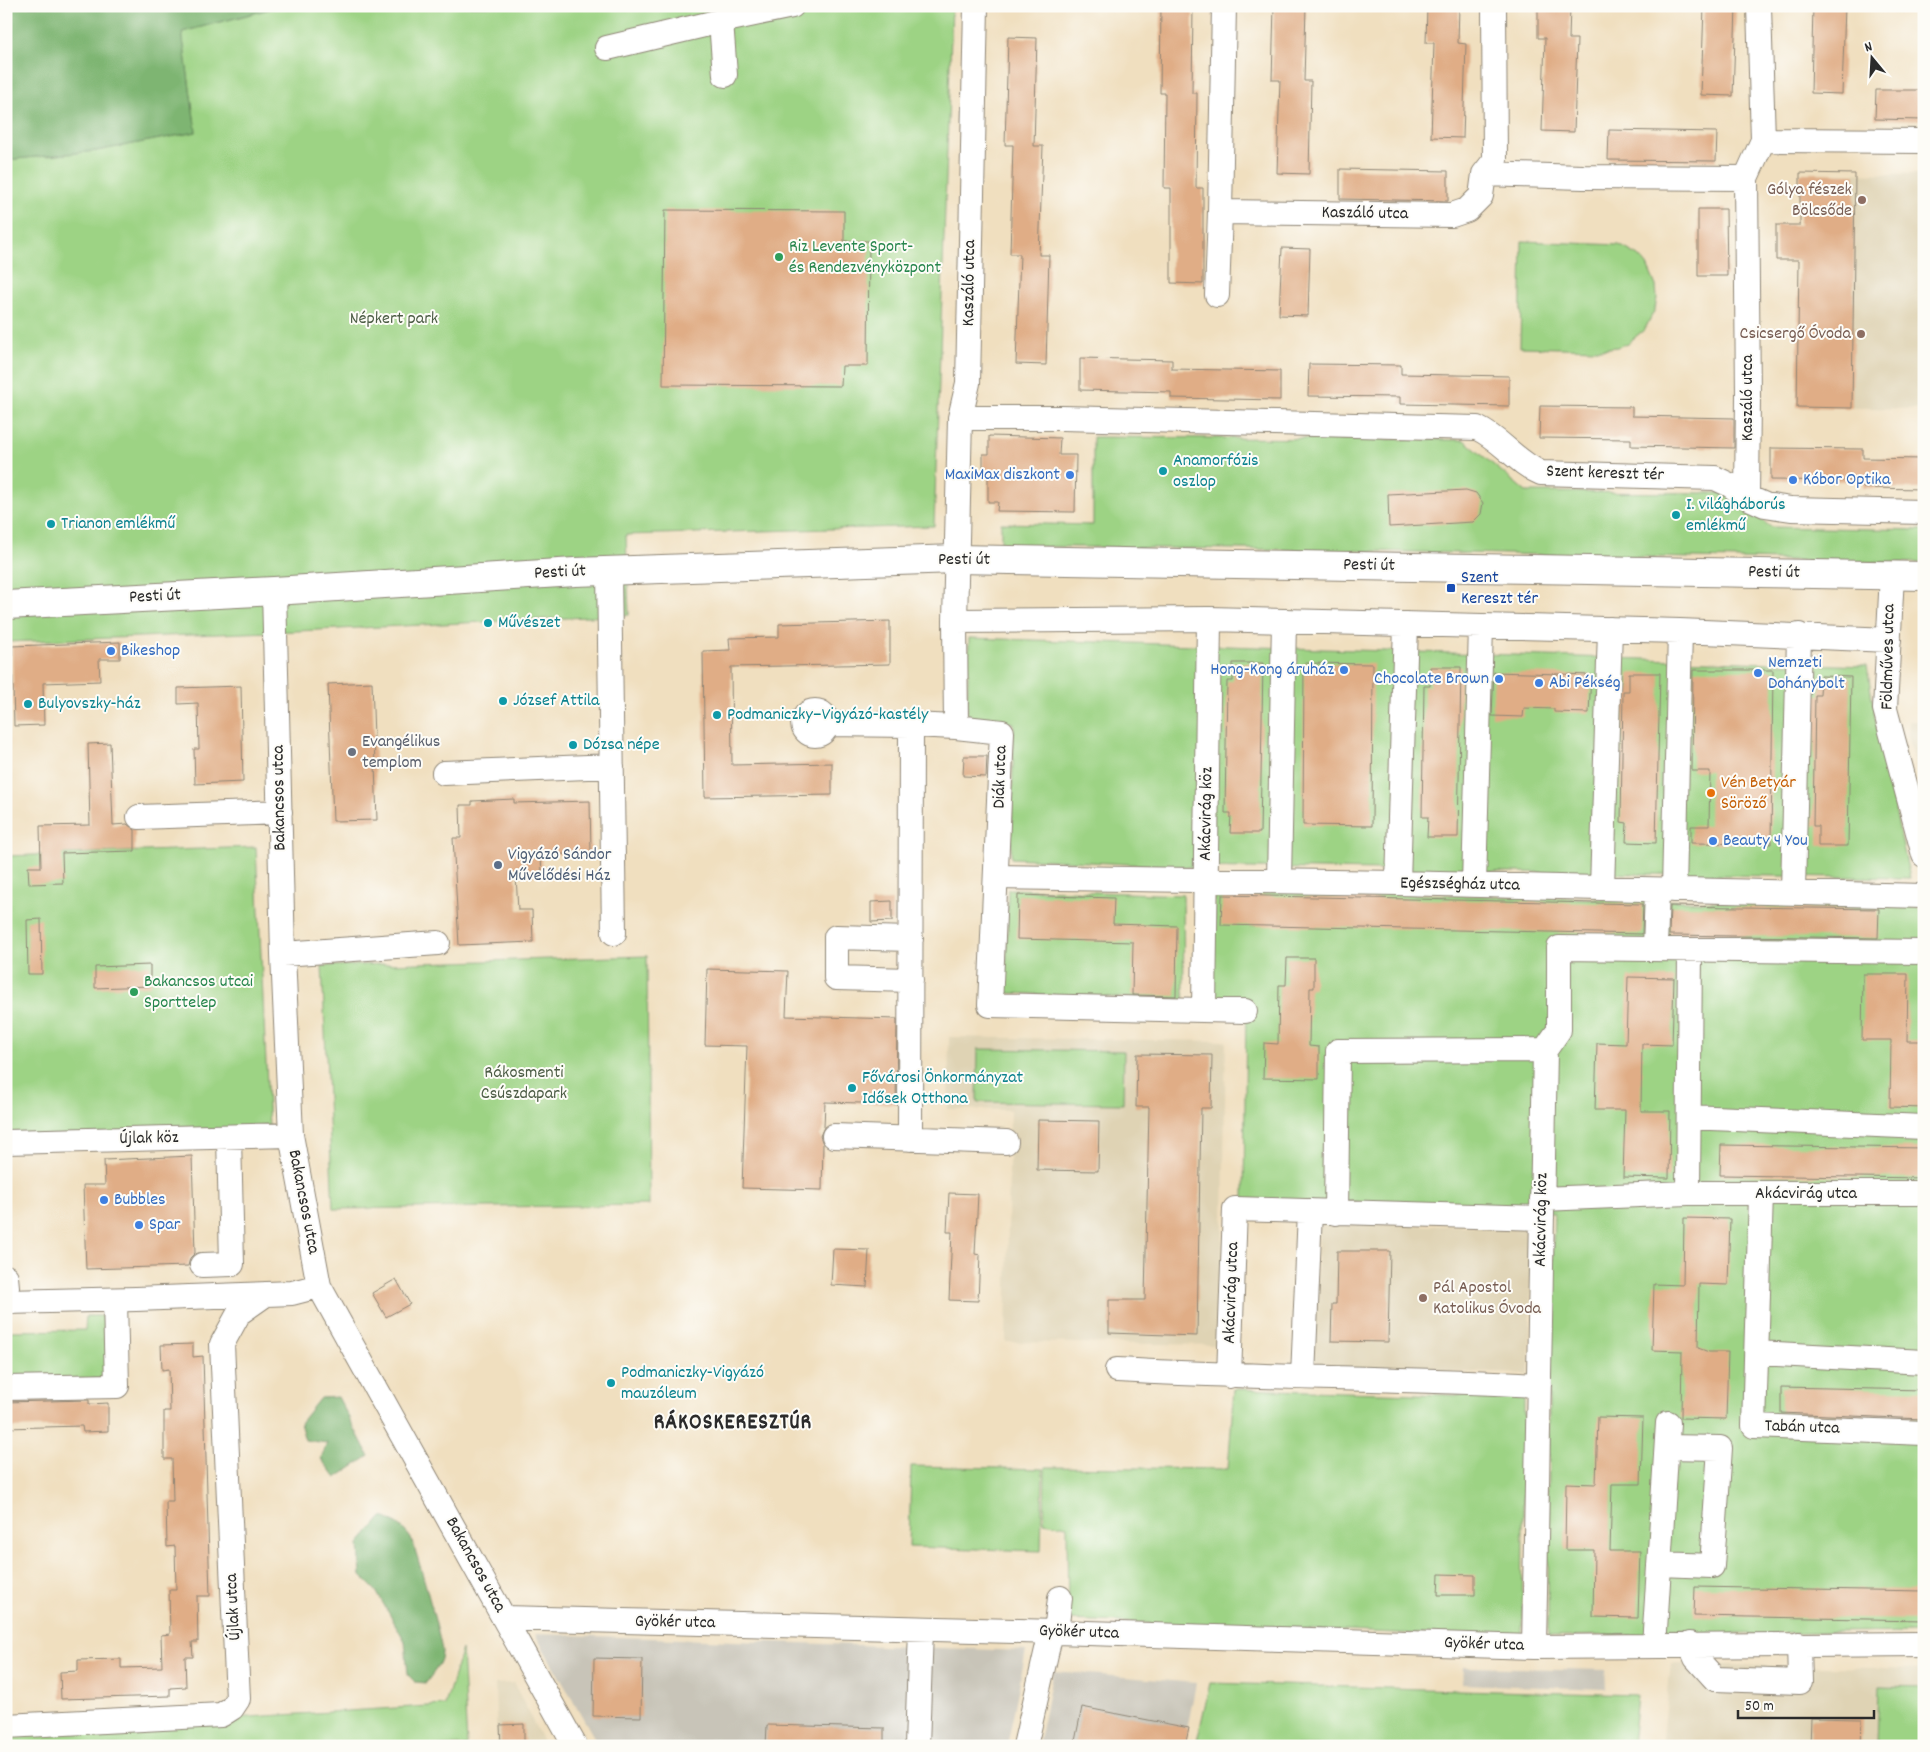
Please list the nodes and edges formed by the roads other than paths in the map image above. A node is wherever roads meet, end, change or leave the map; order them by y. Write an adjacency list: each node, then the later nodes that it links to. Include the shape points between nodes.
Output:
1 (792, 6): 6 (street)
2 (976, 6): 15 (street, Kaszáló utca, via 968,383)
3 (1224, 6): 13 (street)
4 (1494, 6): 11 (street, Kaszáló utca, via 1495,160)
5 (1759, 6): 9 (street, Kaszáló utca)
6 (721, 21): 7 (street); 8 (street)
7 (607, 48)
8 (725, 75)
9 (1763, 140): 10 (street); 12 (street, Kaszáló utca)
10 (1924, 142)
11 (1484, 174): 12 (street); 13 (street, Kaszáló utca, via 1481,196 1467,210 1452,215)
12 (1746, 178): 16 (street, Kaszáló utca)
13 (1220, 212): 14 (street)
14 (1216, 295)
15 (960, 418): 16 (street, Szent kereszt tér, via 1477,428 1490,434 1528,467 1541,473 1715,478); 18 (street, Kaszáló utca)
16 (1747, 498): 17 (street, via 1765,505 1791,508)
17 (1924, 512)
18 (956, 559): 19 (main road, Pesti út); 20 (main road, Pesti út); 25 (street)
19 (609, 570): 22 (main road, Pesti út); 36 (street)
20 (1892, 575): 21 (main road, Pesti út); 32 (street, Földműves utca)
21 (1924, 576)
22 (274, 591): 23 (main road, Pesti út); 38 (street, Bakancsos utca)
23 (6, 605)
24 (1209, 619): 25 (street); 26 (street); 42 (street, Akácvirág köz)
25 (955, 621): 35 (street)
26 (1284, 621): 27 (street); 43 (street)
27 (1406, 624): 28 (street); 44 (street)
28 (1481, 626): 29 (street); 45 (street)
29 (1610, 629): 30 (street); 46 (street)
30 (1680, 630): 31 (street); 47 (street)
31 (1800, 635): 32 (street); 48 (street)
32 (1889, 640): 40 (street, Földműves utca, via 1885,709)
33 (827, 724): 34 (street)
34 (911, 724): 35 (street); 51 (street)
35 (956, 727): 41 (street, Diák utca, via 1002,732)
36 (612, 766): 37 (street); 50 (street)
37 (444, 773)
38 (280, 812): 39 (street); 56 (street, Bakancsos utca)
39 (139, 817)
40 (1924, 855)
41 (997, 877): 42 (street, Egészségház utca); 58 (street, Diák utca, via 990,1005)
42 (1206, 881): 43 (street, Egészségház utca); 58 (street, Akácvirág köz)
43 (1279, 882): 44 (street, Egészségház utca)
44 (1398, 883): 45 (street, Egészségház utca)
45 (1474, 885): 46 (street, Egészségház utca)
46 (1602, 888): 47 (street, Egészségház utca)
47 (1665, 890): 48 (street, Egészségház utca); 53 (street)
48 (1793, 892): 49 (street, Egészségház utca)
49 (1924, 896)
50 (614, 933)
51 (911, 939): 57 (street); 57 (street, via 836,938 836,978)
52 (438, 943): 56 (street)
53 (1655, 948): 54 (street); 60 (street, via 1559,948 1559,1030)
54 (1690, 950): 55 (street); 61 (street)
55 (1924, 952)
56 (284, 954): 63 (street, Bakancsos utca)
57 (911, 980): 66 (street)
58 (1204, 1010): 59 (street)
59 (1246, 1011)
60 (1545, 1050): 72 (street, Akácvirág köz); 74 (street, via 1338,1051)
61 (1689, 1117): 62 (street); 69 (street)
62 (1924, 1127)
63 (291, 1135): 65 (street, Újlak köz); 77 (street, Bakancsos utca)
64 (834, 1136): 66 (street)
65 (229, 1137): 67 (street, Újlak köz); 75 (street, via 232,1264)
66 (910, 1139): 68 (street)
67 (6, 1142)
68 (1006, 1142)
69 (1688, 1193): 71 (street, Akácvirág utca); 72 (street, Akácvirág utca)
70 (1924, 1193): 71 (street, Akácvirág utca)
71 (1761, 1194): 82 (street, Tabán utca)
72 (1542, 1209): 74 (street, Akácvirág utca); 87 (street, Akácvirág köz)
73 (1310, 1211): 74 (street, Akácvirág utca); 85 (street, Akácvirág utca, via 1235,1209); 86 (street)
74 (1336, 1213)
75 (202, 1265)
76 (6, 1277): 78 (street)
77 (320, 1286): 79 (street, via 292,1293); 94 (street, Bakancsos utca)
78 (7, 1287)
79 (266, 1294): 80 (street); 102 (street, Újlak utca, via 239,1313 222,1344 238,1698 232,1708 221,1715)
80 (115, 1300): 81 (street); 88 (street, via 117,1386)
81 (6, 1302)
82 (1757, 1353): 83 (street); 90 (street, Tabán utca, via 1754,1426)
83 (1924, 1362)
84 (1117, 1370): 85 (street)
85 (1229, 1376): 86 (street)
86 (1303, 1377): 87 (street)
87 (1539, 1385): 101 (street, Akácvirág köz)
88 (6, 1388)
89 (1668, 1423): 91 (street)
90 (1924, 1433)
91 (1668, 1447): 92 (street); 92 (street, via 1720,1448 1712,1566)
92 (1660, 1564): 100 (street)
93 (1060, 1598): 96 (street)
94 (505, 1618): 95 (street, Gyökér utca); 103 (street, Bakancsos utca)
95 (920, 1629): 96 (street, Gyökér utca); 104 (street)
96 (1053, 1632): 101 (street, Gyökér utca); 105 (street)
97 (1690, 1644): 98 (street, Gyökér utca); 98 (street, via 1696,1658 1716,1679 1800,1682); 100 (street, Gyökér utca)
98 (1799, 1644): 99 (street, Gyökér utca)
99 (1924, 1644)
100 (1654, 1646): 101 (street, Gyökér utca)
101 (1534, 1647)
102 (6, 1726)
103 (575, 1746)
104 (917, 1746)
105 (1025, 1746)

